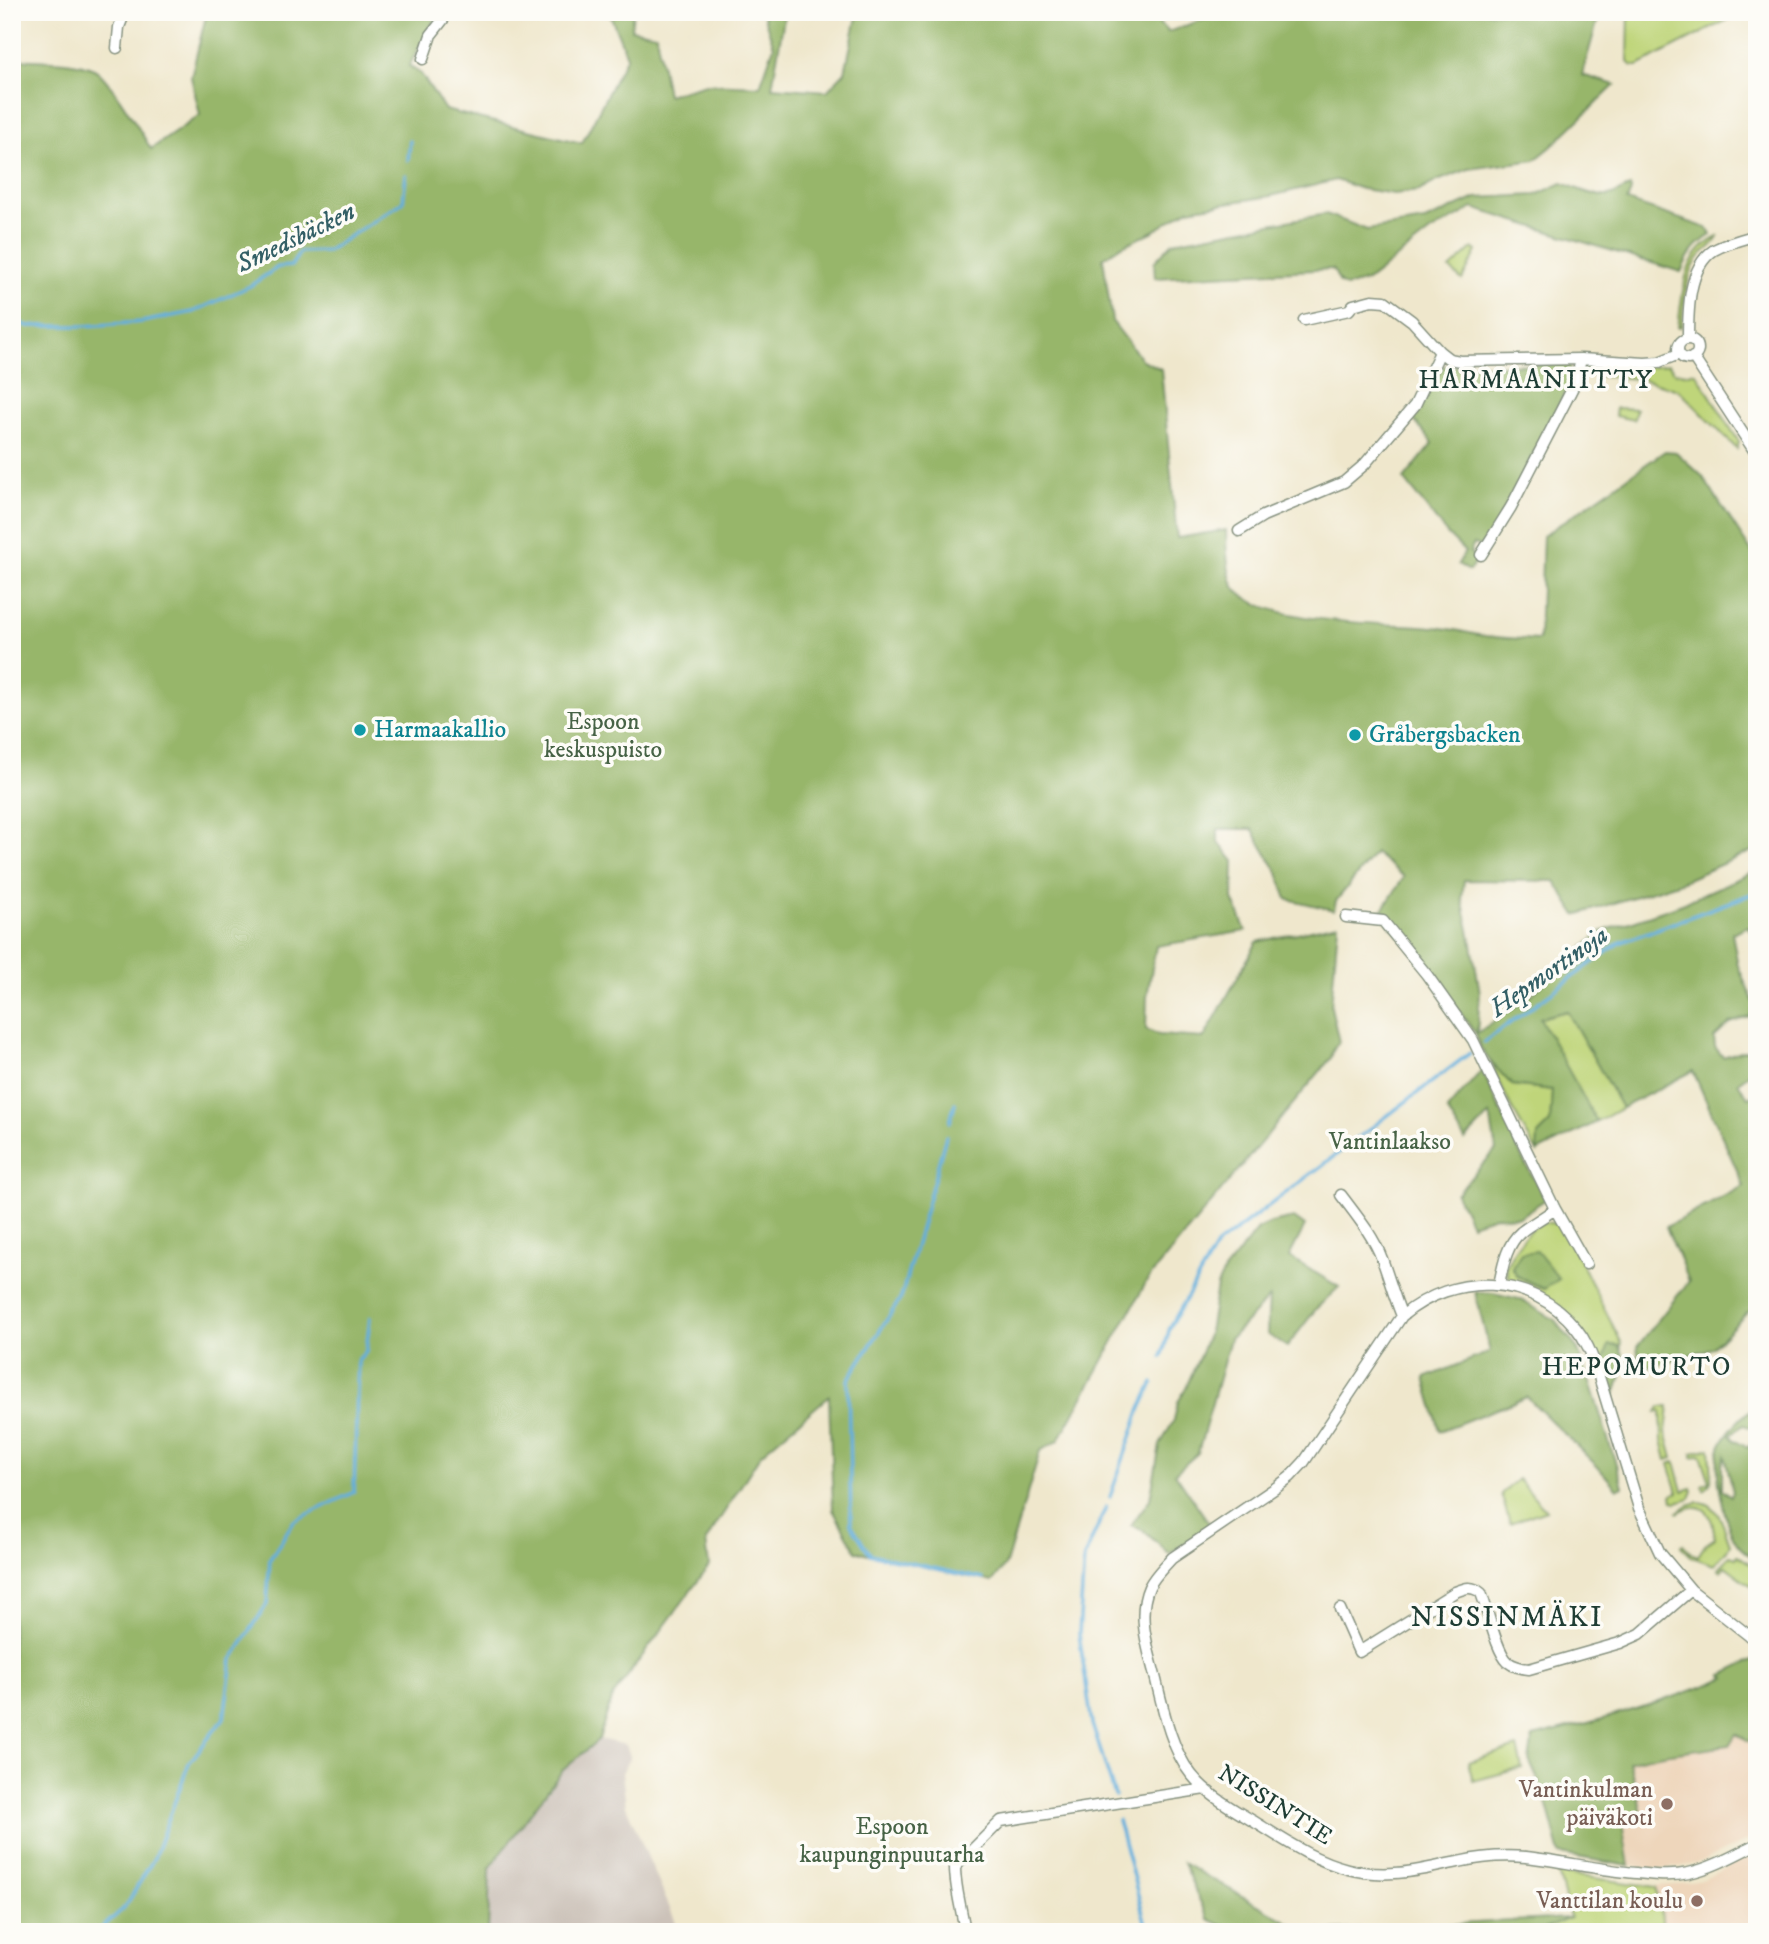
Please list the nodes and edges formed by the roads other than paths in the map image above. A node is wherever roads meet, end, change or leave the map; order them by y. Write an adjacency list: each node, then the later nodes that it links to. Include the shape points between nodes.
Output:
1 (125, 12): 3 (street)
2 (449, 12): 4 (street, via 431,36)
3 (117, 48)
4 (423, 59)
5 (1757, 235): 7 (street, via 1715,250 1703,260 1693,287)
6 (1304, 320): 8 (street, via 1372,300 1385,301 1412,321)
7 (1688, 339): 9 (street, via 1680,343); 10 (street, via 1698,346)
8 (1440, 352): 11 (street, via 1460,361); 13 (street, via 1415,405 1364,465 1344,482)
9 (1679, 354): 10 (street); 11 (street, via 1645,363)
10 (1693, 357): 12 (street)
11 (1581, 359): 14 (street, via 1570,393)
12 (1757, 455)
13 (1239, 531)
14 (1481, 555)
15 (1346, 916): 17 (street, via 1383,920 1427,975 1473,1040)
16 (1341, 1195): 20 (street, via 1371,1236)
17 (1555, 1209): 18 (street); 19 (street, via 1515,1239)
18 (1586, 1264)
19 (1499, 1285): 20 (street, NISSINTIE, via 1482,1283 1436,1294); 21 (street, NISSINTIE, via 1544,1301 1577,1329 1596,1367 1650,1535)
20 (1402, 1316): 24 (street, NISSINTIE, via 1304,1462 1277,1487 1172,1558 1149,1588 1144,1624 1158,1690 1179,1756)
21 (1691, 1590): 22 (street, via 1640,1634 1529,1669 1516,1667 1502,1654 1485,1602 1474,1588 1455,1592 1359,1652); 23 (street, NISSINTIE)
22 (1339, 1609)
23 (1757, 1642)
24 (1205, 1789): 25 (street, NISSINTIE, via 1303,1851 1349,1870 1369,1872 1395,1874 1480,1858 1525,1857 1665,1876 1712,1866); 26 (street, via 1001,1821 955,1867)
25 (1757, 1844)
26 (965, 1932)

